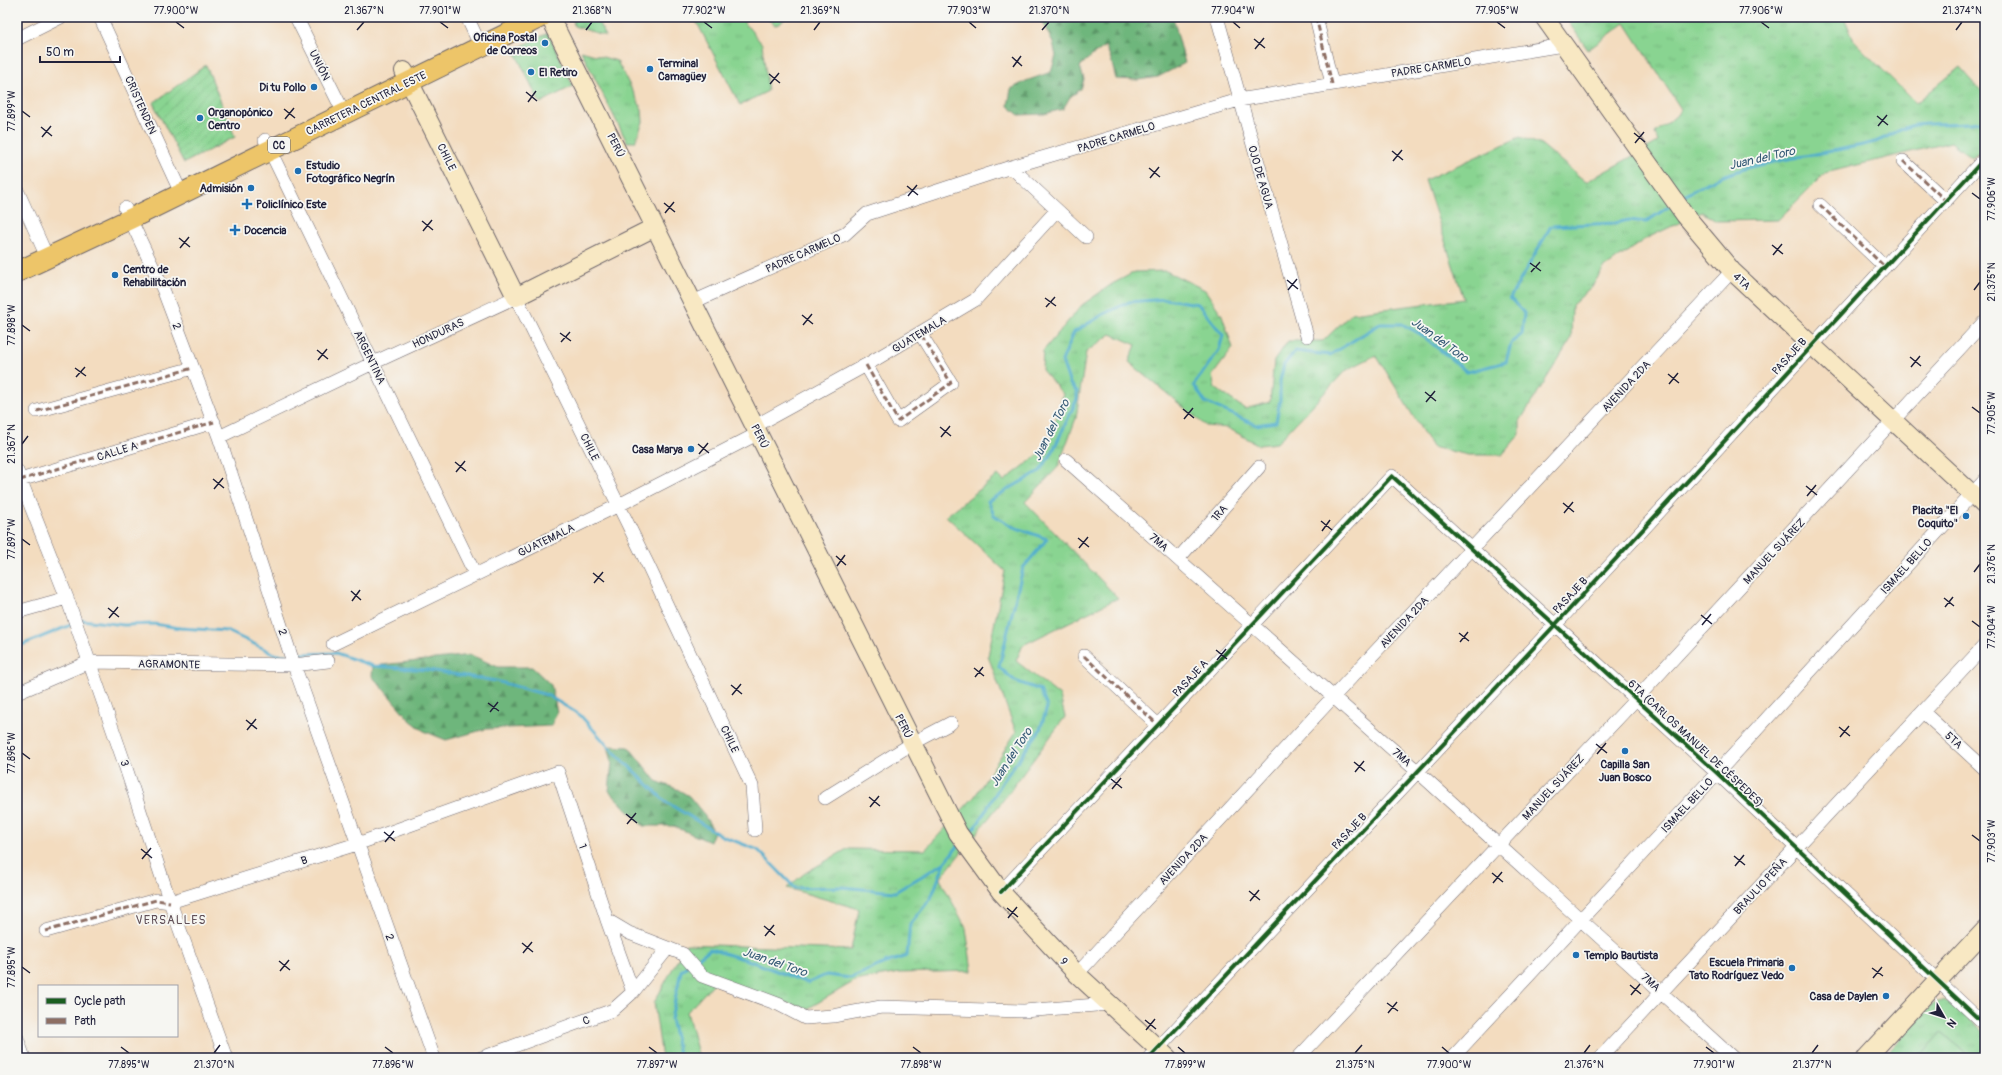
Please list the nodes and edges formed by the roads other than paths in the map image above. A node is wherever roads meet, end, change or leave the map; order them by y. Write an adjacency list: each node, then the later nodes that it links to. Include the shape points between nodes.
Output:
1 (61, 17): 10 (street)
2 (100, 17): 21 (street, CRISTENDEN)
3 (296, 17): 16 (street, UNIÓN)
4 (467, 17): 11 (street)
5 (512, 17): 11 (main road, CARRETERA CENTRAL ESTE / CC)
6 (1217, 17): 15 (street, OJO DE AGUA)
7 (1316, 17): 14 (street)
8 (1544, 17): 12 (street, 4TA)
9 (549, 20): 11 (main road, CARRETERA CENTRAL ESTE / CC); 27 (street, PERÚ)
10 (17, 39)
11 (479, 41): 13 (main road, CARRETERA CENTRAL ESTE / CC)
12 (1563, 46): 14 (street, PADRE CARMELO); 32 (street, 4TA, via 1685,215)
13 (407, 77): 16 (main road, CARRETERA CENTRAL ESTE / CC); 34 (street, CHILE)
14 (1332, 84): 15 (street, PADRE CARMELO)
15 (1239, 100): 20 (street, PADRE CARMELO); 38 (street, OJO DE AGUA)
16 (342, 108): 17 (main road, CARRETERA CENTRAL ESTE / CC)
17 (268, 144): 21 (main road, CARRETERA CENTRAL ESTE / CC); 40 (street, ARGENTINA)
18 (1985, 158): 23 (street, PASAJE B)
19 (1903, 161): 23 (street)
20 (1011, 167): 25 (street); 35 (street, PADRE CARMELO, via 867,214 845,234)
21 (178, 189): 26 (main road, CARRETERA CENTRAL ESTE / CC)
22 (17, 190): 29 (street)
23 (1946, 201): 31 (street, PASAJE B)
24 (1820, 205): 31 (street)
25 (1057, 210): 28 (street); 37 (street, GUATEMALA, via 975,300)
26 (127, 214): 29 (main road, CARRETERA CENTRAL ESTE / CC); 42 (street, 2, via 163,289)
27 (655, 226): 34 (street, HONDURAS); 35 (street, PERÚ)
28 (1086, 236)
29 (45, 252): 30 (main road, CARRETERA CENTRAL ESTE / CC); 33 (main road, CARRETERA CENTRAL ESTE / CC)
30 (17, 260)
31 (1885, 267): 39 (street, PASAJE B)
32 (1732, 271): 39 (street, 4TA); 56 (street, AVENIDA 2DA)
33 (17, 272)
34 (516, 296): 40 (street, HONDURAS); 54 (street, CHILE)
35 (693, 302): 46 (street, PERÚ)
36 (1985, 321): 44 (street, MANUEL SUÁREZ)
37 (920, 333): 41 (street, GUATEMALA); 41 (street, via 951,383 898,421)
38 (1306, 336)
39 (1811, 346): 44 (street, 4TA); 62 (street, PASAJE B)
40 (373, 363): 47 (street, HONDURAS); 58 (street, ARGENTINA)
41 (866, 365): 46 (street, GUATEMALA)
42 (194, 368): 43 (street); 45 (street, 2)
43 (37, 411)
44 (1893, 421): 53 (street, 4TA); 71 (street, MANUEL SUÁREZ)
45 (214, 422): 47 (street, 2); 50 (street, CALLE A)
46 (757, 430): 54 (street, GUATEMALA); 75 (street, PERÚ)
47 (219, 437): 68 (street, 2)
48 (1066, 460): 57 (street, 7MA)
49 (1259, 467): 57 (street, 1RA)
50 (19, 475): 59 (street, 3)
51 (1392, 476): 56 (street, 6TA (CARLOS MANUEL DE CÉSPEDES)); 61 (street, PASAJE A)
52 (1985, 480): 53 (street, ISMAEL BELLO)
53 (1972, 494): 55 (street, 4TA); 79 (street, ISMAEL BELLO)
54 (619, 505): 58 (street, GUATEMALA); 81 (street, CHILE, via 752,786)
55 (1985, 506)
56 (1473, 549): 62 (street, 6TA (CARLOS MANUEL DE CÉSPEDES)); 70 (street, AVENIDA 2DA)
57 (1178, 558): 61 (street, 7MA)
58 (475, 574): 63 (street, GUATEMALA)
59 (67, 598): 60 (street); 67 (street, 3)
60 (17, 612)
61 (1251, 625): 70 (street, 7MA); 74 (street, PASAJE A)
62 (1555, 625): 71 (street, 6TA (CARLOS MANUEL DE CÉSPEDES)); 77 (street, PASAJE B)
63 (333, 644)
64 (1985, 644): 72 (street, BRAULIO PEÑA)
65 (1084, 656): 74 (street)
66 (328, 661): 68 (street, AGRAMONTE)
67 (89, 662): 68 (street, AGRAMONTE); 69 (street, AGRAMONTE); 87 (street, 3)
68 (294, 665): 82 (street, 2)
69 (17, 693)
70 (1333, 697): 77 (street, 7MA); 93 (street, AVENIDA 2DA)
71 (1636, 699): 79 (street, 6TA (CARLOS MANUEL DE CÉSPEDES)); 83 (street, MANUEL SUÁREZ)
72 (1923, 712): 76 (street, 5TA); 84 (street, BRAULIO PEÑA)
73 (951, 723): 75 (street)
74 (1158, 725): 86 (street, PASAJE A)
75 (913, 743): 80 (street); 85 (street, PERÚ, via 958,833)
76 (1985, 769)
77 (1417, 771): 83 (street, 7MA); 100 (street, PASAJE B)
78 (558, 772): 82 (street, B); 89 (street, 1)
79 (1717, 774): 84 (street, 6TA (CARLOS MANUEL DE CÉSPEDES)); 88 (street, ISMAEL BELLO)
80 (825, 798)
81 (755, 830)
82 (357, 844): 87 (street, B); 103 (street, 2)
83 (1498, 846): 88 (street, 7MA); 105 (street, MANUEL SUÁREZ)
84 (1796, 848): 94 (street, 6TA (CARLOS MANUEL DE CÉSPEDES)); 95 (street, BRAULIO PEÑA)
85 (971, 853): 86 (street, 9)
86 (1002, 892): 93 (street, 9)
87 (170, 902): 91 (street, B, via 156,900); 102 (street, 3)
88 (1582, 918): 95 (street, 7MA); 106 (street, ISMAEL BELLO)
89 (607, 920): 92 (street, via 629,933); 96 (street, 1)
90 (1985, 930): 94 (street)
91 (46, 931)
92 (668, 948): 96 (street, C); 97 (street, via 688,959 702,976 778,1004 805,1018 833,1016 881,1007 1024,1011)
93 (1077, 974): 97 (street, 9)
94 (1937, 981): 98 (street, 6TA (CARLOS MANUEL DE CÉSPEDES)); 109 (street)
95 (1661, 991): 107 (street, BRAULIO PEÑA); 108 (street, 7MA)
96 (633, 992): 104 (street, C, via 613,1010)
97 (1108, 1004): 100 (street, 9)
98 (1985, 1025)
99 (17, 1038): 101 (street)
100 (1158, 1055)
101 (24, 1058)
102 (226, 1058)
103 (434, 1058)
104 (481, 1058)
105 (1298, 1058)
106 (1452, 1058)
107 (1600, 1058)
108 (1733, 1058)
109 (1866, 1058)

